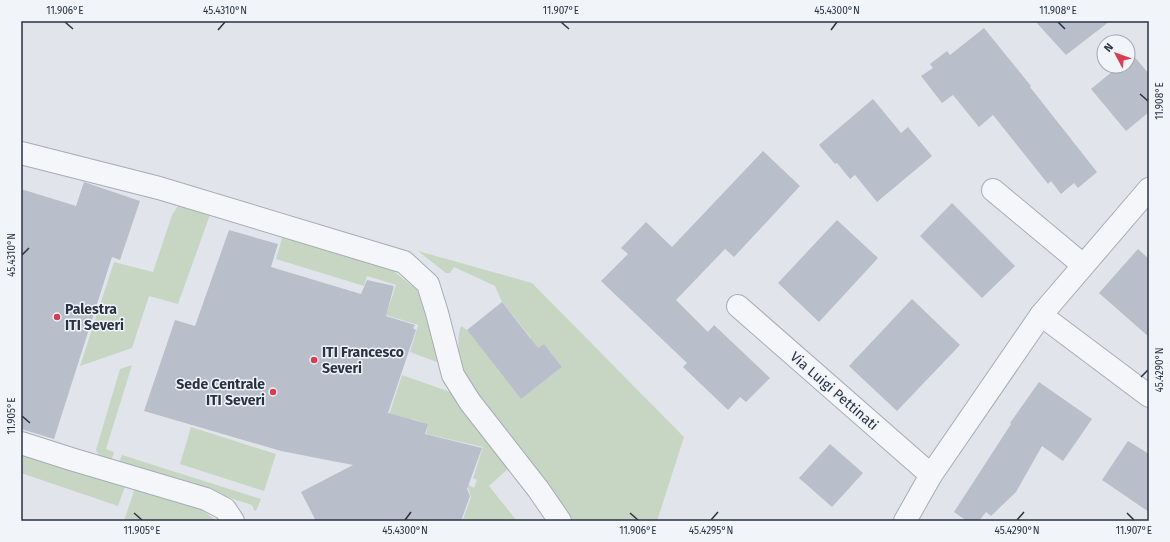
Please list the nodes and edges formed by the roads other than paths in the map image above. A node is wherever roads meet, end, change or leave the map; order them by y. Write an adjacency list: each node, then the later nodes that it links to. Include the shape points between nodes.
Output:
1 (21, 153): 11 (street, via 159,188 404,262 428,284 453,374 470,402)
2 (993, 190): 4 (street)
3 (1149, 190): 4 (street)
4 (1083, 265): 6 (street)
5 (738, 306): 9 (street, Via Luigi Pettinati)
6 (1041, 315): 7 (street); 9 (street)
7 (1149, 396)
8 (21, 443): 10 (street, via 71,460 206,498 225,509)
9 (930, 475): 12 (street)
10 (233, 521)
11 (560, 521)
12 (905, 521)

